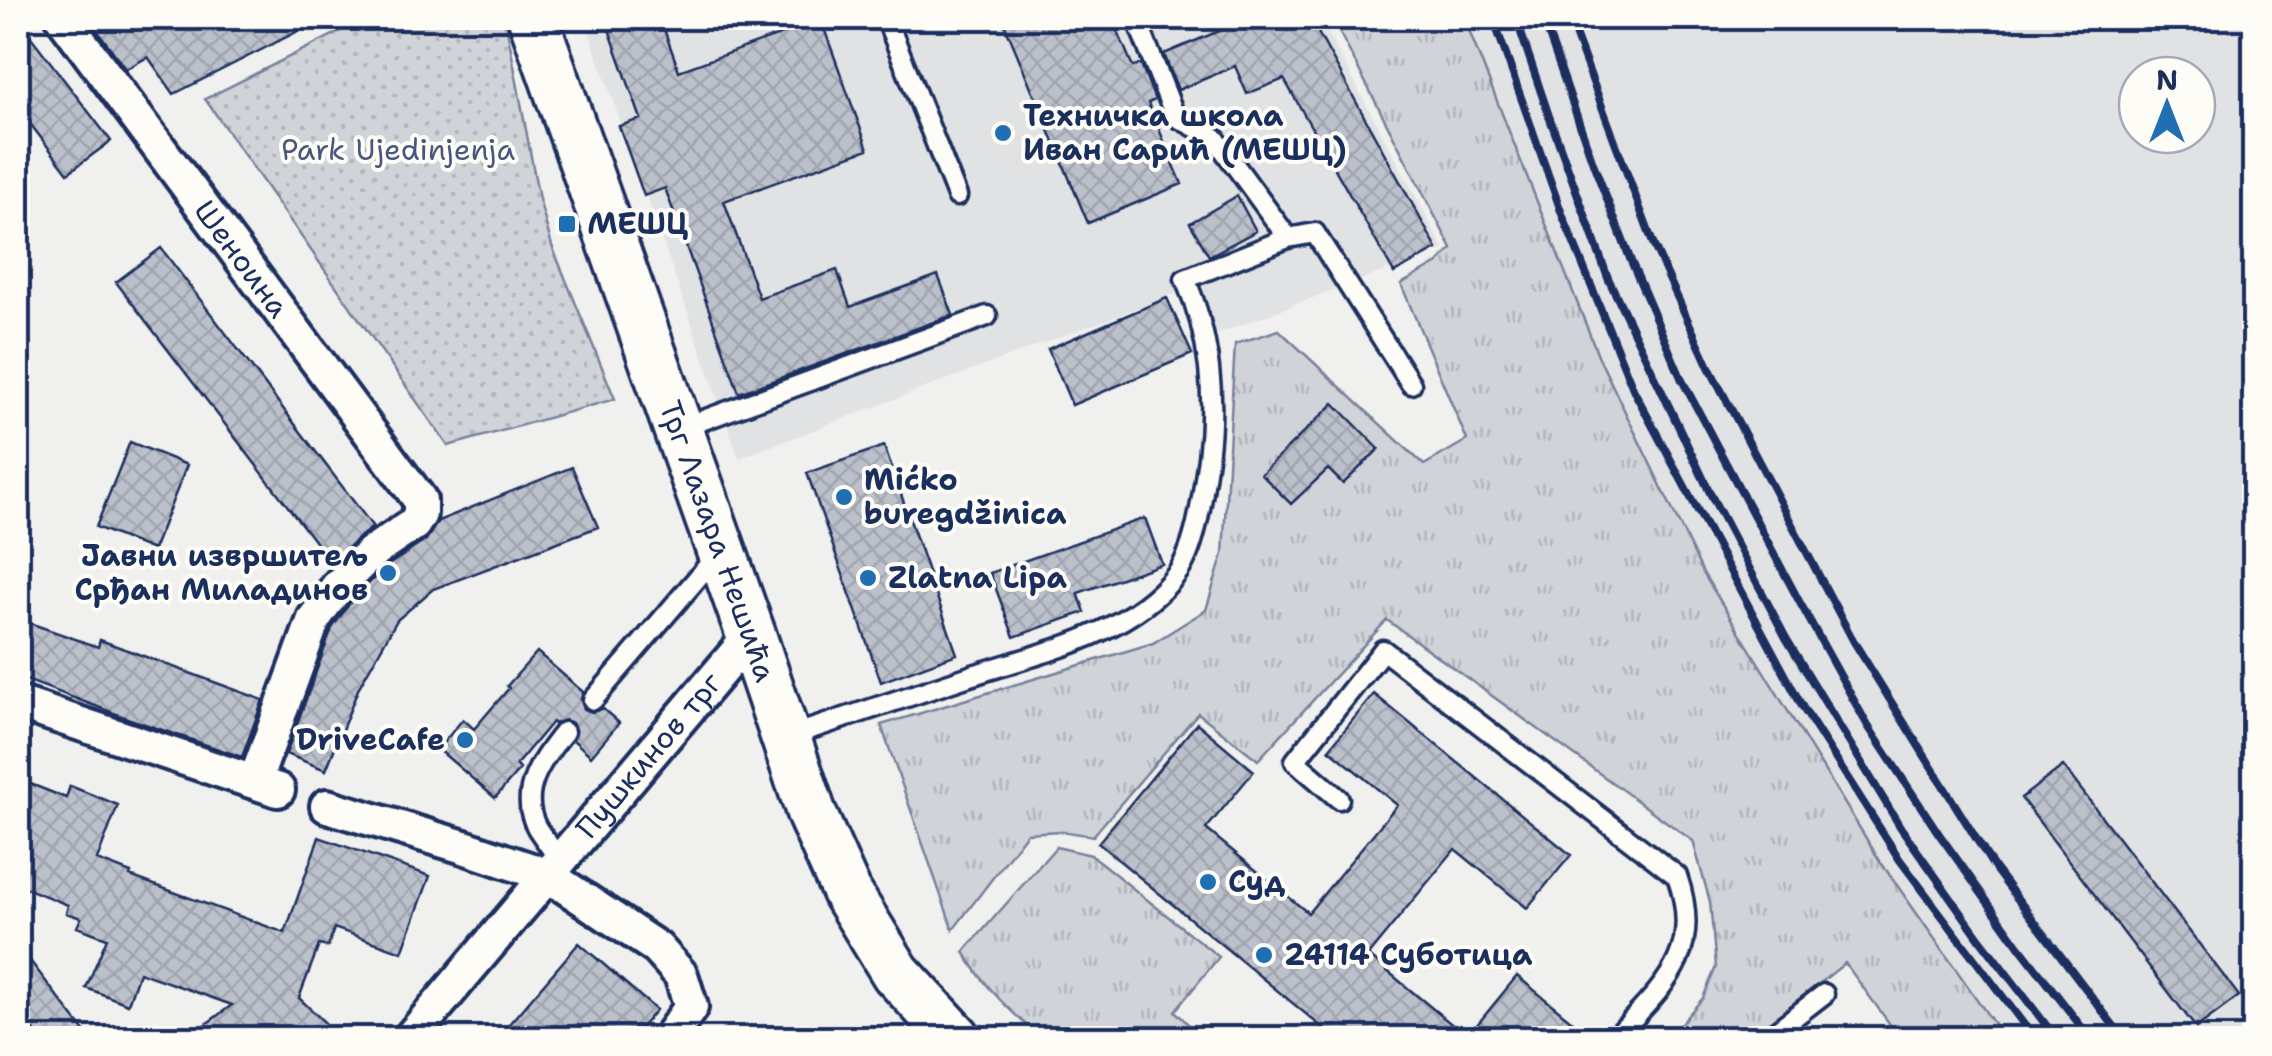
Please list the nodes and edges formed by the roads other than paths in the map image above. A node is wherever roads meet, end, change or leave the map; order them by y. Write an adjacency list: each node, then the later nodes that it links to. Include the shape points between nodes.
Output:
1 (64, 18): 13 (street, Шеноина, via 420,500 420,514 372,553 314,619 266,785)
2 (532, 18): 9 (main road, Трг Лазара Нешића)
3 (886, 18): 5 (lane)
4 (1136, 18): 6 (lane, via 1175,116 1215,138)
5 (958, 196)
6 (1288, 238): 8 (lane, via 1315,233); 15 (lane, via 1185,279 1211,377 1210,442 1188,551 1178,573 1149,602 1098,634)
7 (987, 316): 9 (lane)
8 (1411, 384)
9 (679, 430): 10 (main road, Трг Лазара Нешића)
10 (721, 550): 11 (main road, Трг Лазара Нешића); 12 (lane)
11 (751, 634): 15 (main road, Трг Лазара Нешића); 18 (street, Пушкинов трг)
12 (592, 700)
13 (18, 703)
14 (564, 732): 18 (lane, via 539,762 529,797)
15 (786, 738): 22 (main road, Трг Лазара Нешића, via 848,893 896,973)
16 (1339, 799): 23 (lane, via 1295,762 1383,650 1677,876 1686,935 1674,968)
17 (327, 806): 18 (street)
18 (554, 869): 20 (street, Пушкинов трг); 21 (street, via 657,948 681,975 691,1007)
19 (1824, 994): 24 (lane)
20 (410, 1038)
21 (669, 1038)
22 (956, 1038)
23 (1615, 1038)
24 (1767, 1038)

